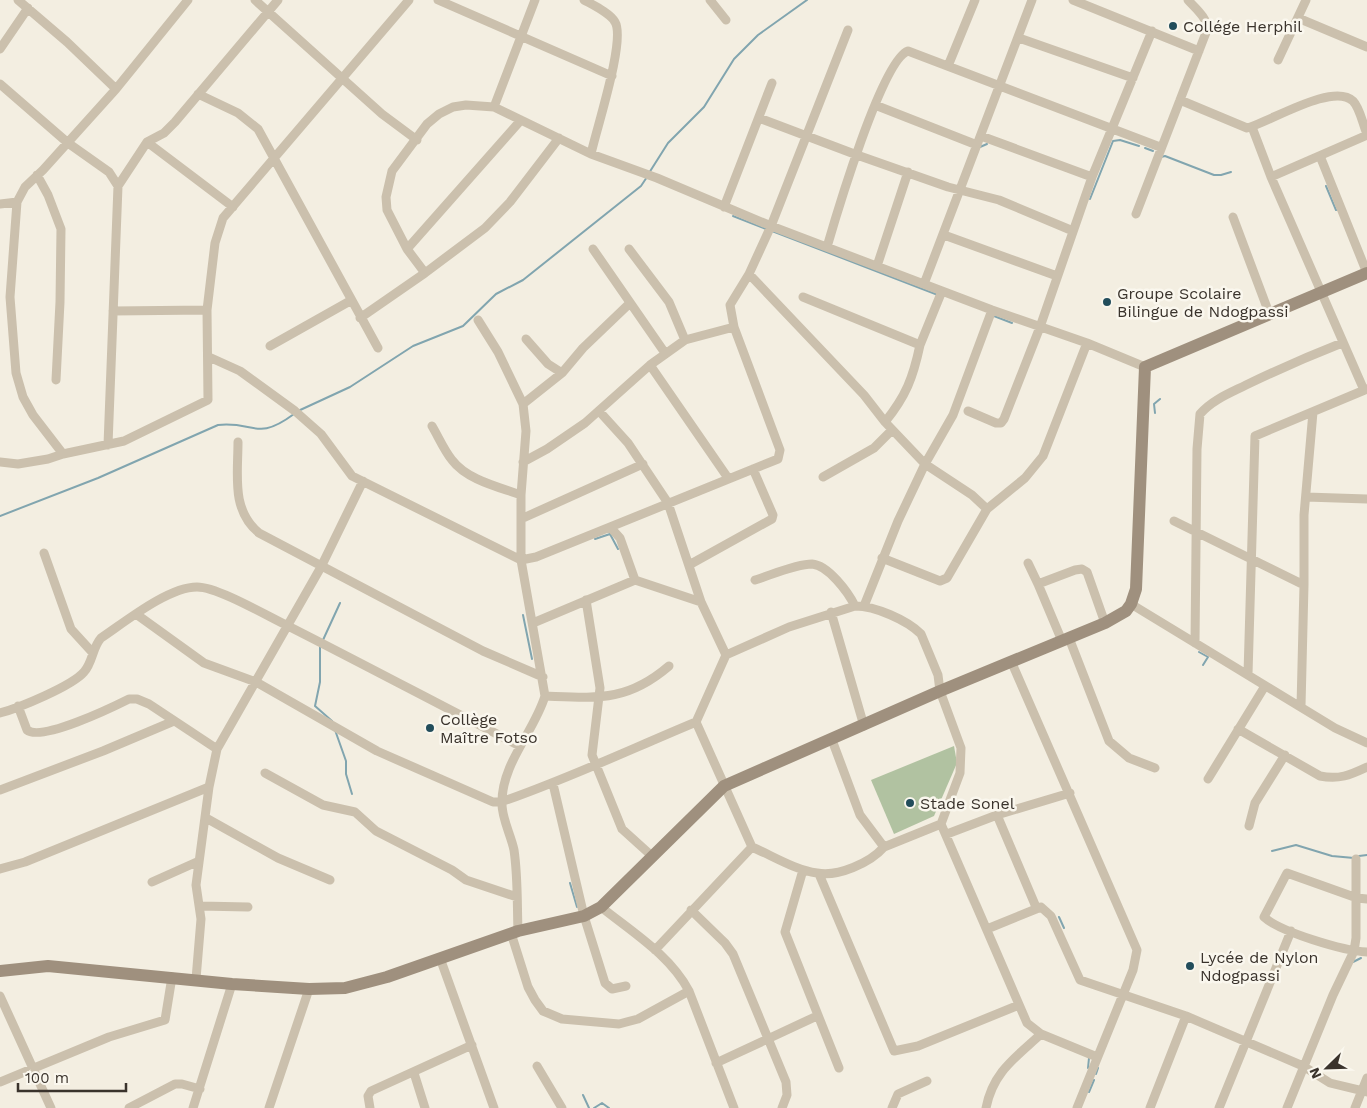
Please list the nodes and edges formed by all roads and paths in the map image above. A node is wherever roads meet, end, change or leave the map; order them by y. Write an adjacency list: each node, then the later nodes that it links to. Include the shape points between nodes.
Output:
1 (18, 0): 15 (street)
2 (188, 0): 34 (street)
3 (255, 0): 16 (street)
4 (278, 0): 16 (street)
5 (438, 0): 21 (street)
6 (536, 0): 21 (street)
7 (710, 0): 18 (street)
8 (975, 0): 27 (street)
9 (1032, 0): 22 (street)
10 (1073, 0): 20 (street)
11 (1188, 0): 25 (street, via 1207,24)
12 (1306, 0): 17 (street)
13 (406, 1): 30 (street)
14 (588, 1): 28 (street, via 616,22)
15 (28, 8): 24 (street); 34 (street)
16 (268, 11): 30 (street); 35 (street)
17 (1298, 18): 23 (street); 26 (street)
18 (726, 20)
19 (848, 30): 44 (street)
20 (1152, 31): 25 (street); 29 (street)
21 (520, 35): 28 (street); 38 (street)
22 (1019, 38): 29 (street); 33 (street)
23 (1367, 47)
24 (0, 49)
25 (1199, 51): 36 (street)
26 (1278, 60)
27 (948, 66): 33 (street); 37 (street, via 908,51 904,53 889,74)
28 (612, 76): 51 (street)
29 (1133, 78): 42 (street)
30 (344, 79): 46 (street); 54 (street)
31 (0, 84): 48 (street)
32 (772, 84): 39 (street)
33 (999, 86): 42 (street); 47 (street)
34 (116, 89): 48 (street)
35 (198, 94): 49 (street, via 164,134); 54 (street, via 238,113 258,129)
36 (1180, 100): 41 (street, via 1241,127); 50 (street)
37 (875, 105): 47 (street); 52 (street)
38 (494, 107): 40 (street); 46 (street, via 452,107 427,124)
39 (759, 118): 44 (street); 64 (street)
40 (521, 120): 45 (street); 71 (street)
41 (1252, 127): 43 (street, via 1305,103 1325,98 1346,98 1355,103); 57 (street)
42 (1112, 131): 50 (street); 58 (street)
43 (1367, 134): 53 (street)
44 (808, 137): 52 (street); 67 (street)
45 (559, 138): 51 (street); 78 (street, via 510,202 485,228)
46 (417, 140): 71 (street, via 392,171 386,197 387,210)
47 (979, 140): 58 (street); 60 (street)
48 (68, 142): 56 (street); 59 (street, via 109,172)
49 (148, 142): 59 (street); 63 (street)
50 (1160, 147): 65 (street)
51 (591, 154): 64 (street)
52 (856, 155): 55 (street); 70 (street)
53 (1320, 156): 57 (street); 77 (street)
54 (275, 157): 63 (street); 85 (street)
55 (908, 172): 60 (street); 74 (street)
56 (37, 176): 61 (street, via 24,187); 107 (street, via 61,229)
57 (1271, 177): 83 (street)
58 (1092, 178): 68 (street)
59 (118, 186): 89 (street)
60 (962, 190): 68 (street, via 999,200); 69 (street)
61 (17, 202): 62 (street); 76 (street)
62 (0, 204)
63 (233, 207): 87 (street, via 217,235)
64 (724, 207): 67 (street)
65 (1136, 214)
66 (1233, 217): 90 (street)
67 (771, 226): 70 (street); 79 (street)
68 (1074, 231): 80 (street)
69 (944, 235): 80 (street); 81 (street)
70 (826, 247): 74 (street)
71 (407, 249): 78 (street)
72 (593, 249): 86 (street)
73 (629, 249): 96 (street, via 669,302)
74 (876, 266): 81 (street)
75 (0, 269): 76 (street)
76 (11, 269): 118 (street, via 11,334 16,373 23,397 33,415)
77 (1367, 273): 83 (main road)
78 (425, 274): 91 (street)
79 (749, 274): 93 (street, via 730,305); 113 (street, via 864,395)
80 (1057, 276): 94 (street)
81 (924, 284): 82 (street)
82 (942, 291): 88 (street); 99 (street)
83 (1321, 292): 90 (main road); 98 (street)
84 (803, 297): 99 (street)
85 (350, 301): 91 (street); 100 (street)
86 (630, 303): 102 (street); 106 (street)
87 (207, 310): 89 (street); 103 (street)
88 (992, 310): 94 (street); 122 (street, via 953,415)
89 (113, 312): 117 (street)
90 (1269, 313): 105 (main road)
91 (360, 318): 101 (street)
92 (478, 320): 109 (street, via 498,352)
93 (734, 327): 96 (street); 123 (street, via 780,450 778,459)
94 (1040, 327): 97 (street); 111 (street, via 1001,423)
95 (526, 339): 106 (street)
96 (685, 340): 102 (street)
97 (1087, 343): 105 (street); 131 (street, via 1043,456 1025,478)
98 (1342, 343): 108 (street); 136 (street, via 1211,403 1200,414)
99 (920, 345): 113 (street, via 908,391)
100 (270, 346)
101 (378, 348)
102 (665, 353): 104 (street)
103 (209, 357): 117 (street, via 208,400 124,441); 126 (street, via 240,371 277,397 321,434 348,472)
104 (650, 365): 110 (street); 125 (street)
105 (1145, 367): 151 (main road, via 1139,560)
106 (562, 373): 109 (street)
107 (56, 380)
108 (1365, 390): 112 (street)
109 (523, 404): 120 (street, via 526,431)
110 (599, 411): 120 (street, via 563,439); 121 (street)
111 (968, 411)
112 (1313, 412): 128 (street); 140 (street, via 1255,436)
113 (885, 422): 115 (street)
114 (432, 426): 127 (street, via 459,468 475,478)
115 (892, 430): 122 (street); 124 (street, via 874,448)
116 (238, 442): 144 (street, via 239,506 244,519 259,533)
117 (108, 445): 118 (street)
118 (63, 454): 119 (street, via 48,460 18,464)
119 (0, 462)
120 (523, 462): 127 (street)
121 (643, 464): 130 (street); 132 (street)
122 (925, 464): 131 (street, via 972,495); 139 (street)
123 (753, 468): 125 (street); 143 (street, via 772,519)
124 (823, 477)
125 (728, 478): 130 (street)
126 (363, 481): 141 (street); 144 (street)
127 (521, 495): 132 (street)
128 (1306, 497): 129 (street); 148 (street)
129 (1367, 499)
130 (668, 503): 133 (street); 143 (street)
131 (987, 509): 139 (street, via 944,581)
132 (521, 519): 141 (street)
133 (625, 521): 135 (street); 137 (street)
134 (1174, 521): 136 (street)
135 (610, 527): 137 (street); 141 (street)
136 (1196, 532): 140 (street); 159 (street)
137 (620, 538): 145 (street)
138 (44, 553): 160 (street, via 71,629)
139 (882, 558): 152 (street)
140 (1250, 558): 148 (street); 164 (street)
141 (521, 560): 155 (street)
142 (1028, 563): 147 (street)
143 (689, 565): 150 (street)
144 (321, 567): 157 (street); 165 (street, via 483,651)
145 (635, 580): 149 (street); 150 (street)
146 (755, 580): 152 (street, via 805,566 819,566)
147 (1038, 584): 156 (street, via 1082,569 1087,572); 158 (street)
148 (1304, 586): 172 (street)
149 (586, 600): 155 (street); 170 (street, via 599,673)
150 (701, 602): 161 (street)
151 (1132, 604): 156 (main road); 159 (street)
152 (860, 606): 153 (street); 168 (street, via 909,625 921,634 938,675)
153 (831, 612): 161 (street); 176 (street)
154 (136, 614): 157 (street, via 173,593 199,587); 160 (street, via 101,638); 166 (street, via 204,663)
155 (533, 622): 165 (street)
156 (1106, 623): 158 (main road)
157 (287, 626): 166 (street); 180 (street, via 347,654)
158 (1065, 640): 162 (main road); 184 (street, via 1109,741 1129,758)
159 (1195, 643): 164 (street)
160 (92, 652): 171 (street, via 84,672 76,679)
161 (726, 655): 175 (street)
162 (1011, 661): 168 (main road); 192 (street)
163 (669, 666): 170 (street, via 656,677 626,692)
164 (1248, 674): 167 (street)
165 (543, 677): 169 (street)
166 (256, 682): 181 (street); 193 (street, via 377,751 485,799)
167 (1265, 686): 172 (street); 177 (street)
168 (940, 691): 176 (main road); 196 (street, via 962,748 962,761)
169 (545, 696): 170 (street); 180 (street)
170 (600, 698): 183 (street, via 592,746)
171 (18, 706): 173 (street); 174 (street, via 27,730 35,734 79,721 129,699 149,704)
172 (1301, 706): 179 (street, via 1335,728)
173 (0, 713)
174 (174, 720): 181 (street); 191 (street)
175 (696, 722): 183 (street); 189 (street)
176 (864, 726): 178 (main road)
177 (1238, 728): 182 (street); 187 (street)
178 (832, 740): 189 (main road); 200 (street, via 860,815)
179 (1367, 743)
180 (520, 746): 193 (street, via 508,774)
181 (217, 750): 190 (street)
182 (1285, 755): 185 (street, via 1320,776 1333,779); 197 (street, via 1255,803)
183 (594, 764): 188 (street); 201 (street, via 622,829)
184 (1155, 768)
185 (1367, 768)
186 (265, 773): 209 (street, via 323,805 354,812 376,831 466,880)
187 (1208, 779)
188 (553, 784): 193 (street); 217 (street)
189 (724, 786): 199 (street); 201 (main road)
190 (210, 787): 195 (street); 204 (street, via 25,862)
191 (0, 790)
192 (1070, 793): 194 (street); 232 (street, via 1138,950)
193 (502, 802): 209 (street, via 514,849)
194 (997, 814): 198 (street); 215 (street)
195 (206, 818): 203 (street); 207 (street, via 278,858)
196 (941, 824): 198 (street); 200 (street)
197 (1249, 826)
198 (947, 834): 218 (street)
199 (752, 847): 205 (street); 216 (street)
200 (884, 847): 206 (street, via 855,867)
201 (653, 857): 214 (main road)
202 (1356, 859): 210 (street)
203 (199, 860): 208 (street); 212 (street, via 196,885)
204 (0, 869)
205 (803, 870): 206 (street); 235 (street, via 785,932)
206 (819, 874): 234 (street, via 894,1051 918,1046)
207 (330, 880)
208 (152, 882)
209 (517, 897): 220 (street)
210 (1357, 898): 211 (street); 219 (street, via 1287,873 1264,917); 222 (street)
211 (1367, 899)
212 (200, 906): 213 (street); 227 (street)
213 (248, 907)
214 (601, 907): 217 (main road); 221 (street)
215 (1036, 907): 218 (street); 232 (street, via 1046,910 1051,916 1080,980)
216 (691, 910): 221 (street); 238 (street, via 733,954)
217 (584, 916): 220 (main road); 229 (street, via 605,983 612,989)
218 (986, 929): 234 (street)
219 (1291, 931): 222 (street); 239 (street)
220 (515, 932): 224 (main road); 231 (street, via 534,1000 543,1011 562,1019 619,1024 638,1019)
221 (654, 950): 231 (street, via 680,974)
222 (1354, 951): 223 (street); 244 (street)
223 (1367, 952)
224 (440, 958): 230 (main road, via 345,988); 240 (street)
225 (0, 971): 226 (main road, via 48,966)
226 (172, 977): 227 (main road); 245 (street, via 165,1020 109,1037)
227 (196, 979): 228 (main road)
228 (232, 984): 230 (main road); 251 (street)
229 (626, 986)
230 (309, 989): 256 (street)
231 (688, 991): 242 (street)
232 (1124, 995): 236 (street); 241 (street)
233 (0, 996): 245 (street)
234 (1019, 1005): 237 (street, via 1027,1023)
235 (817, 1016): 238 (street); 246 (street)
236 (1186, 1016): 239 (street); 266 (street)
237 (1041, 1034): 241 (street); 264 (street, via 996,1077)
238 (768, 1040): 242 (street); 262 (street, via 786,1082 787,1095)
239 (1246, 1041): 244 (street); 267 (street)
240 (472, 1045): 247 (street); 259 (street)
241 (1096, 1057): 265 (street)
242 (716, 1063): 261 (street)
243 (536, 1066): 260 (street)
244 (1303, 1066): 252 (street, via 1330,1083); 268 (street)
245 (33, 1068): 250 (street); 253 (street)
246 (839, 1068)
247 (414, 1073): 257 (street, via 369,1093); 258 (street)
248 (1367, 1078): 252 (street)
249 (927, 1081): 263 (street, via 898,1094)
250 (0, 1082)
251 (200, 1089): 254 (street, via 175,1084); 255 (street)
252 (1364, 1092): 269 (street)
253 (51, 1108)
254 (129, 1108)
255 (193, 1108)
256 (269, 1108)
257 (370, 1108)
258 (425, 1108)
259 (494, 1108)
260 (562, 1108)
261 (734, 1108)
262 (782, 1108)
263 (892, 1108)
264 (986, 1108)
265 (1077, 1108)
266 (1150, 1108)
267 (1219, 1108)
268 (1287, 1108)
269 (1355, 1108)

